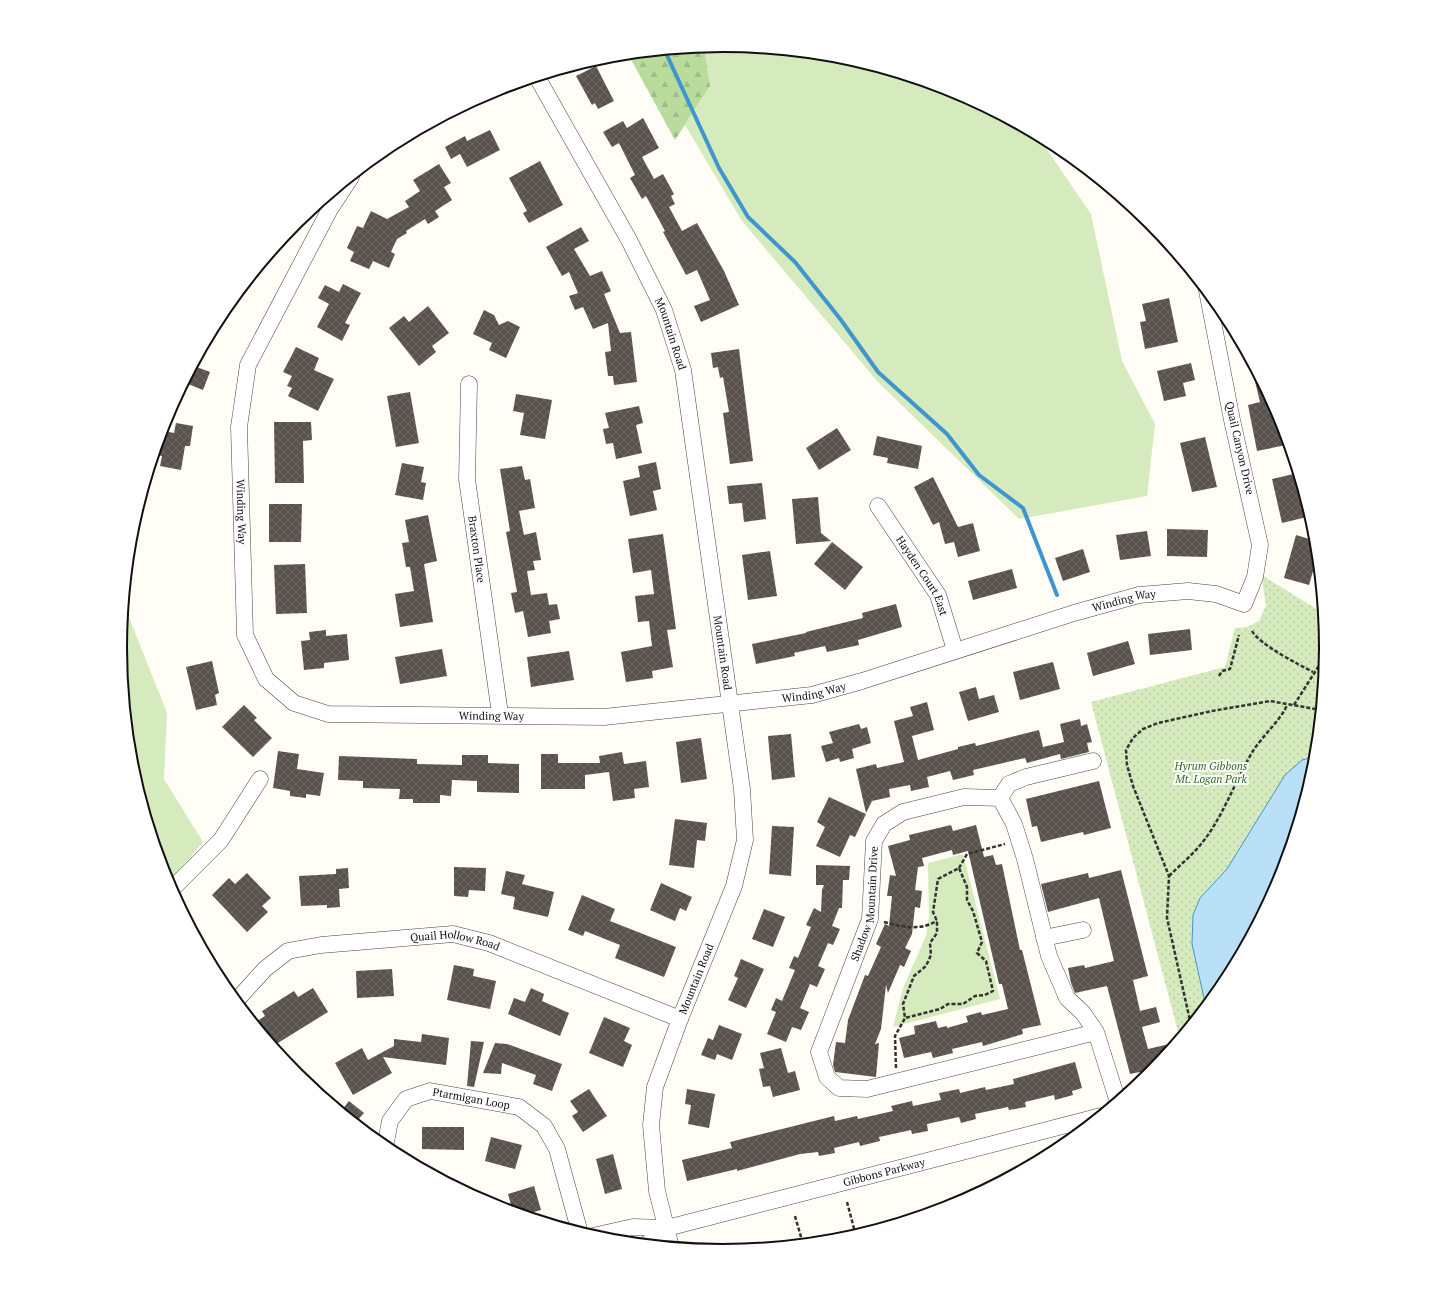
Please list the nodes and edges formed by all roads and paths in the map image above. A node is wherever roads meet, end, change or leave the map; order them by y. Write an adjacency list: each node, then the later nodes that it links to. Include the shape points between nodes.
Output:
1 (540, 82): 13 (street, Mountain Road, via 629,240 664,310 683,370)
2 (343, 189): 17 (street, Winding Way, via 248,364 239,428 245,635 266,679 294,703 328,714)
3 (1209, 303): 6 (street, Quail Canyon Drive, via 1260,546 1255,577)
4 (469, 384): 17 (street, Braxton Place, via 467,479)
5 (878, 506): 9 (street, Hayden Court East, via 938,595)
6 (1244, 604): 9 (street, Winding Way, via 1216,594 1188,591 1139,595)
7 (1252, 631): 11 (path, via 1255,636)
8 (1239, 635): 12 (path, via 1230,669 1222,671)
9 (955, 650): 13 (street, Winding Way, via 862,681 812,694)
10 (1320, 663): 11 (path)
11 (1313, 672): 14 (path)
12 (1219, 676)
13 (729, 702): 17 (street, Winding Way, via 604,717); 30 (street, Mountain Road, via 742,789 745,840 734,886)
14 (1294, 704): 15 (path); 16 (path)
15 (1288, 705): 23 (path, via 1253,751 1204,840); 23 (path, via 1270,701 1158,722 1143,729 1133,738 1126,750 1127,765)
16 (1317, 709)
17 (500, 714)
18 (1093, 762): 20 (street, via 1026,777 1009,784)
19 (260, 779): 24 (street, via 221,840)
20 (1000, 798): 21 (street, via 1014,824); 25 (street, Shadow Mountain Drive, via 964,797 903,812 884,824 874,841)
21 (1019, 841): 22 (path, via 967,854); 28 (street)
22 (960, 868): 26 (path, via 938,879 933,912); 31 (path, via 967,887 967,900 982,942 977,953 986,961 993,991 975,996 963,1004 948,1004 940,1009)
23 (1169, 876): 32 (path, via 1167,918)
24 (176, 886)
25 (870, 919): 26 (path, via 912,929); 34 (street, Shadow Mountain Drive, via 819,1052 827,1077 839,1088 866,1089)
26 (937, 921): 31 (path, via 937,933 930,943 931,956 926,966 914,976 902,1004)
27 (1083, 930): 28 (street)
28 (1044, 938): 33 (street, via 1048,956 1066,998 1083,1013)
29 (240, 997): 30 (street, Quail Hollow Road, via 265,969 288,951 320,945 453,934 489,943)
30 (680, 1018): 41 (street, Mountain Road, via 655,1087 651,1125 657,1191)
31 (905, 1018): 34 (path, via 894,1036 897,1057)
32 (1190, 1020)
33 (1096, 1032): 34 (street, Shadow Mountain Drive); 35 (street)
34 (895, 1082)
35 (1117, 1097)
36 (1091, 1119): 41 (street, Gibbons Parkway)
37 (386, 1140): 40 (street, Ptarmigan Loop, via 390,1121 406,1099 430,1091 519,1107 544,1126 557,1149)
38 (847, 1202): 42 (path)
39 (795, 1216): 44 (path)
40 (579, 1227)
41 (667, 1228): 43 (street, via 633,1227); 45 (street); 46 (street, Mountain Road)
42 (855, 1231)
43 (605, 1233)
44 (802, 1240)
45 (651, 1241)
46 (671, 1243)

